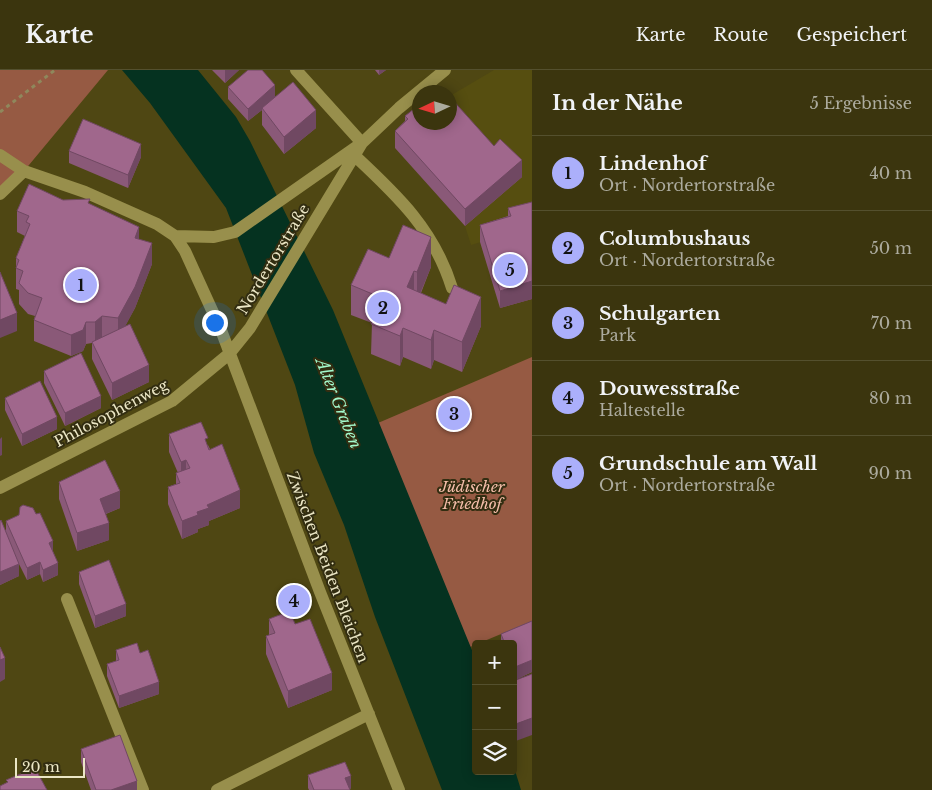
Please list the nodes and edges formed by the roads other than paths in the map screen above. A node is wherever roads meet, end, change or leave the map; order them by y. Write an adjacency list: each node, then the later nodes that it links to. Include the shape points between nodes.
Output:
1 (296, 70): 3 (street)
2 (445, 70): 3 (street, Nordertorstraße)
3 (362, 144): 5 (street, Nordertorstraße); 8 (street, Nordertorstraße, via 235,232 214,237)
4 (0, 155): 6 (street, Nordertorstraße)
5 (355, 156): 9 (street, via 389,187 430,236); 10 (street, Nordertorstraße, via 262,309)
6 (24, 171): 7 (street); 8 (street, Nordertorstraße, via 85,192 157,224)
7 (0, 194)
8 (174, 236): 10 (street, Nordertorstraße, via 193,267)
9 (452, 288)
10 (229, 354): 11 (street, Philosophenweg, via 172,401); 13 (street, Zwischen Beiden Bleichen)
11 (0, 488)
12 (68, 599): 14 (street)
13 (369, 714): 15 (street); 16 (street, Zwischen Beiden Bleichen)
14 (143, 790)
15 (217, 790)
16 (399, 790)

